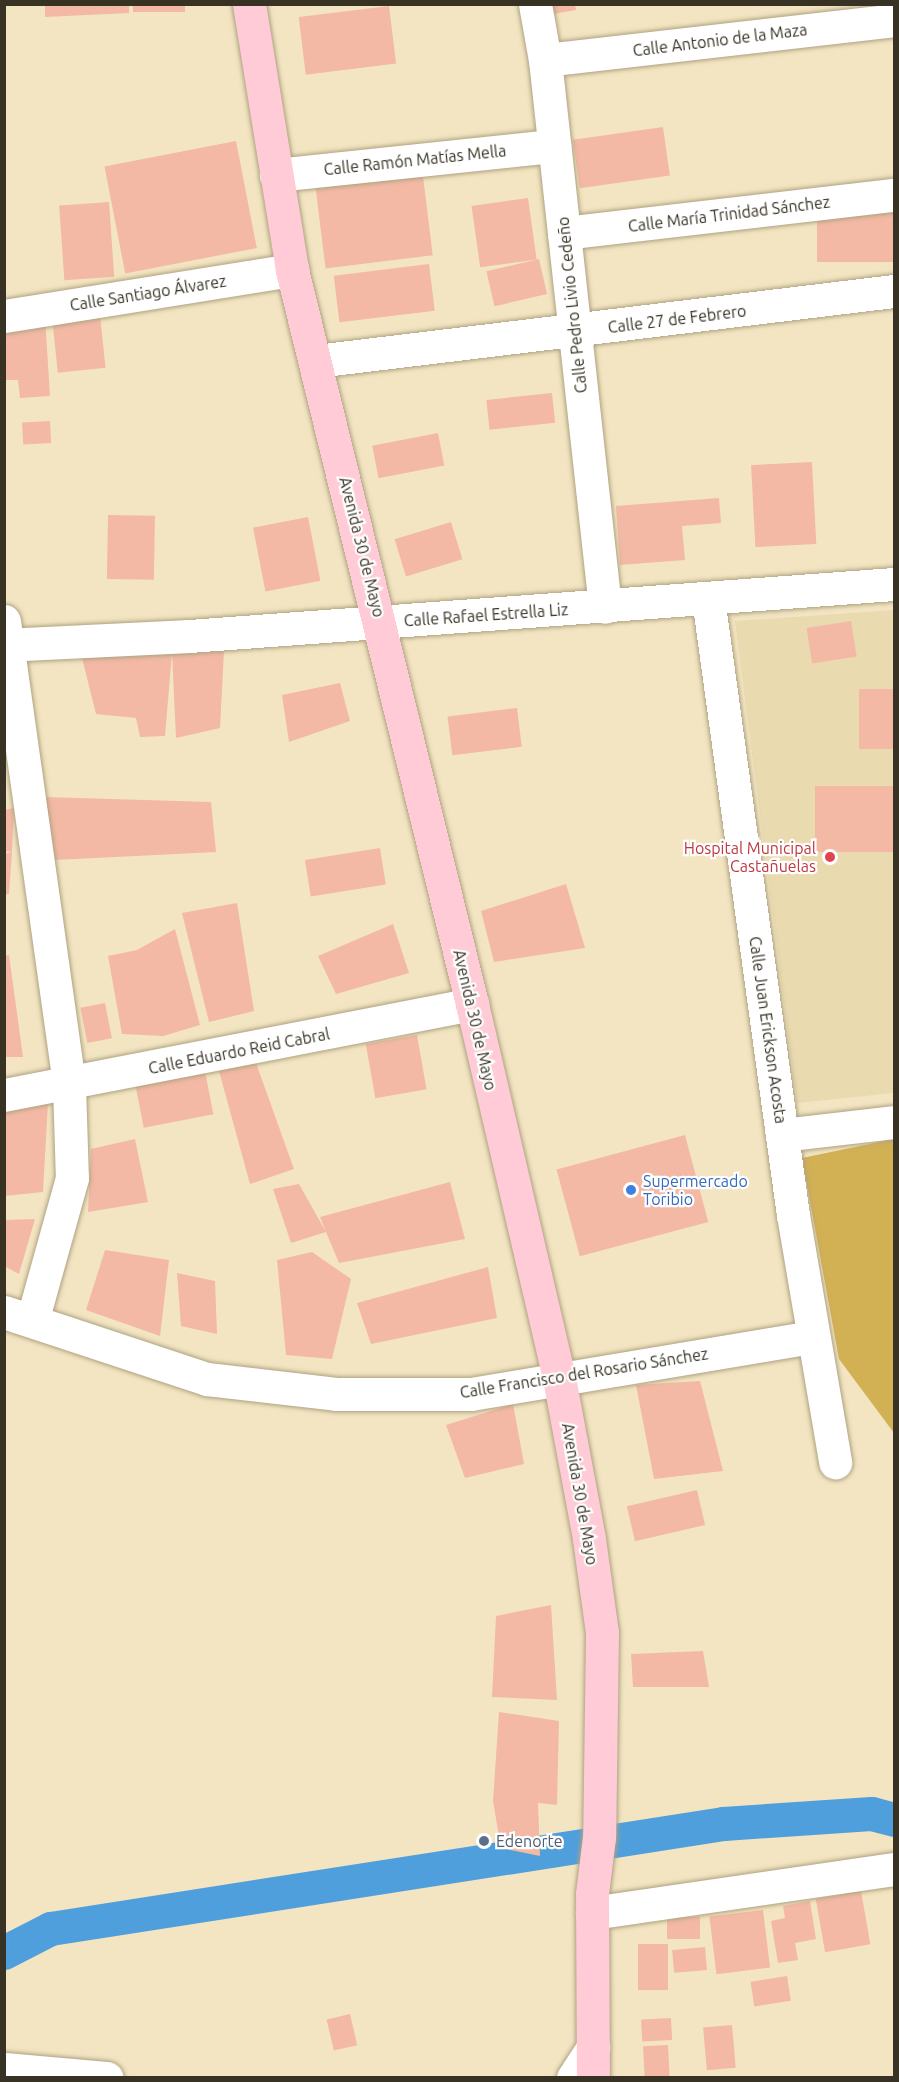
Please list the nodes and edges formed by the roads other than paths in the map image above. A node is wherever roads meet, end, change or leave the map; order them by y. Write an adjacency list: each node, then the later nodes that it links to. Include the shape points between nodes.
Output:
1 (249, 4): 7 (main road, Avenida 30 de Mayo)
2 (535, 4): 5 (street, Calle Pedro Livio Cedeño)
3 (829, 16): 4 (street, Calle Antonio de la Maza); 5 (street, Calle Antonio de la Maza)
4 (894, 20)
5 (545, 60): 6 (street, Calle Pedro Livio Cedeño)
6 (554, 146): 7 (street, Calle Ramón Matías Mella); 9 (street, Calle Pedro Livio Cedeño)
7 (276, 175): 10 (main road, Avenida 30 de Mayo)
8 (894, 195): 9 (street, Calle María Trinidad Sánchez)
9 (564, 233): 13 (street, Calle Pedro Livio Cedeño)
10 (292, 270): 12 (street, Calle Santiago Álvarez); 14 (main road, Avenida 30 de Mayo)
11 (894, 291): 13 (street, Calle 27 de Febrero)
12 (4, 316)
13 (574, 332): 14 (street, Calle 27 de Febrero); 17 (street, Calle Pedro Livio Cedeño)
14 (316, 361): 18 (main road, Avenida 30 de Mayo)
15 (894, 584): 16 (street, Calle Rafael Estrella Liz)
16 (708, 598): 17 (street, Calle Rafael Estrella Liz); 24 (street, Calle Juan Erickson Acosta)
17 (605, 607): 18 (street, Calle Rafael Estrella Liz)
18 (381, 622): 19 (street, Calle Rafael Estrella Liz); 20 (main road, Avenida 30 de Mayo)
19 (6, 637): 21 (street)
20 (472, 1004): 21 (street, Calle Eduardo Reid Cabral); 27 (main road, Avenida 30 de Mayo)
21 (69, 1085): 22 (street, Calle Eduardo Reid Cabral); 25 (street, via 72,1178)
22 (4, 1095)
23 (894, 1122): 24 (street)
24 (782, 1135): 26 (street, Calle Juan Erickson Acosta)
25 (18, 1317): 27 (street, Calle Francisco del Rosario Sánchez, via 207,1378 336,1394 471,1394)
26 (813, 1337): 27 (street, Calle Francisco del Rosario Sánchez); 28 (street, Calle Juan Erickson Acosta)
27 (559, 1378): 30 (main road, Avenida 30 de Mayo, via 602,1633 599,1838)
28 (835, 1462)
29 (894, 1869): 30 (street)
30 (592, 1904): 31 (main road, Avenida 30 de Mayo)
31 (593, 2062): 34 (street)
32 (4, 2069): 33 (street)
33 (107, 2078)
34 (573, 2078)

